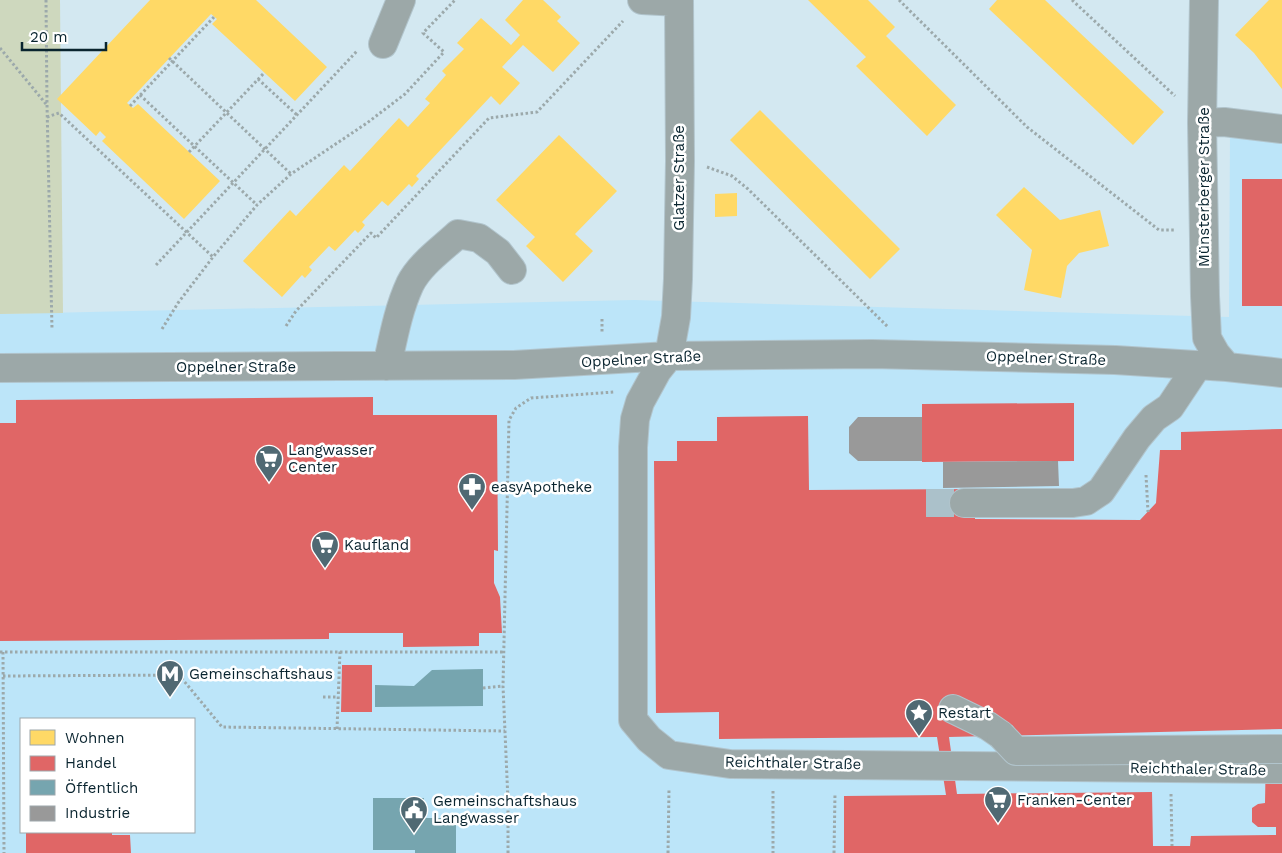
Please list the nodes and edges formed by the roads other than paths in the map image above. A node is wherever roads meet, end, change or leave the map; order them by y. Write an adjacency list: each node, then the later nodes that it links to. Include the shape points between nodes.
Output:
1 (401, 0): 5 (street)
2 (642, 0): 4 (street)
3 (1204, 0): 6 (street, Münsterberger Straße)
4 (679, 1): 9 (street, Glatzer Straße, via 678,279)
5 (383, 44)
6 (1202, 123): 7 (street, via 1224,122); 12 (street, Münsterberger Straße, via 1207,338)
7 (1282, 129)
8 (512, 270): 11 (street, via 498,252 479,238 458,234 428,260 410,283 396,324)
9 (669, 356): 10 (street, Oppelner Straße, via 872,354); 11 (street, Oppelner Straße, via 544,364); 19 (street, Reichthaler Straße, via 649,385 635,419 633,720 669,755 730,764)
10 (1198, 365): 12 (street, Oppelner Straße); 15 (street, via 1170,407 1154,418 1137,438 1101,492 1086,501)
11 (387, 366): 13 (street, Oppelner Straße)
12 (1228, 367): 14 (street, Oppelner Straße)
13 (0, 368)
14 (1282, 373)
15 (964, 503)
16 (952, 709): 17 (street)
17 (1012, 735): 18 (street, bridge, via 1016,751); 19 (street)
18 (1282, 749)
19 (989, 766): 20 (street, Reichthaler Straße)
20 (1282, 770)

